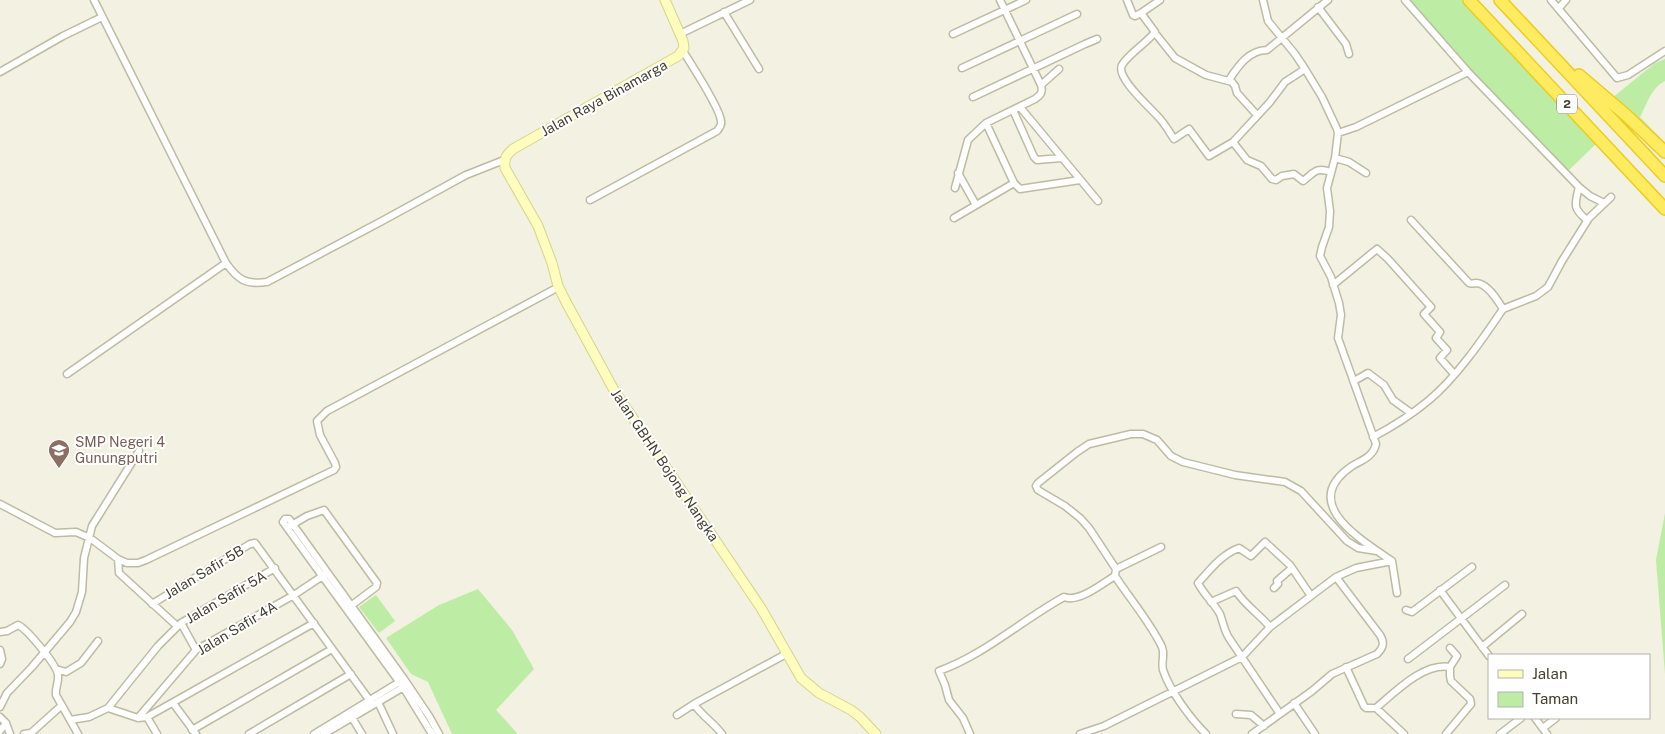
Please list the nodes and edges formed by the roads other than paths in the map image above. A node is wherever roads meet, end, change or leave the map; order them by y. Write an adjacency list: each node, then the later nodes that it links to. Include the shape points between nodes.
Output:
1 (94, 0): 21 (street)
2 (665, 0): 23 (street)
3 (750, 0): 18 (street)
4 (1000, 0): 17 (street)
5 (1026, 0): 17 (street)
6 (1126, 0): 19 (street, via 1133,15)
7 (1160, 0): 19 (street)
8 (1263, 0): 25 (street, via 1268,19)
9 (1328, 0): 15 (street)
10 (1405, 0): 38 (street)
11 (1469, 0): 65 (highway, 2)
12 (1500, 0): 28 (highway, 2)
13 (1551, 0): 16 (street)
14 (1566, 0): 16 (street)
15 (1318, 7): 25 (street); 31 (street, via 1346,44)
16 (1559, 8): 30 (street, via 1617,78 1628,75)
17 (1004, 11): 24 (street); 27 (street)
18 (724, 12): 23 (street); 33 (street)
19 (1141, 13): 22 (street)
20 (1077, 14): 27 (street)
21 (102, 17): 37 (street); 69 (street)
22 (1155, 33): 39 (street, via 1175,58 1206,75); 47 (street, via 1121,67 1131,88 1174,139 1189,129 1210,156)
23 (680, 34): 29 (street)
24 (953, 34)
25 (1281, 37): 36 (street); 39 (street, via 1267,50 1253,54 1237,67)
26 (1097, 39): 34 (street)
27 (1019, 41): 32 (street); 34 (street)
28 (1541, 44): 48 (highway); 55 (highway, 2)
29 (683, 50): 51 (street, Jalan Raya Binamarga, via 672,61 513,148); 61 (street, via 710,95 721,118 720,127)
30 (1665, 51)
31 (1349, 54)
32 (962, 68)
33 (759, 69)
34 (1032, 69): 40 (street); 41 (street)
35 (1059, 69): 40 (street)
36 (1305, 69): 44 (street, via 1285,82); 46 (street, via 1332,115)
37 (0, 72)
38 (1468, 72): 46 (street); 58 (street)
39 (1228, 80): 44 (street)
40 (1041, 85): 42 (street, via 1040,96)
41 (972, 97)
42 (1020, 107): 43 (street); 49 (street)
43 (1013, 110): 45 (street); 49 (street, via 1037,160)
44 (1257, 115): 47 (street)
45 (986, 123): 53 (street, via 968,140); 57 (street)
46 (1338, 133): 50 (street)
47 (1233, 142): 52 (street, via 1247,160 1260,166 1272,179 1294,174 1303,181 1316,170)
48 (1665, 152)
49 (1061, 158): 56 (street)
50 (1335, 158): 52 (street); 54 (street)
51 (504, 160): 69 (street, via 466,175 267,282 254,284 244,281); 114 (street, Jalan GBHN Bojong Nangka, via 508,175 538,226 558,286 610,382 761,608)
52 (1331, 172): 70 (street, via 1327,188 1329,227 1320,256)
53 (958, 173): 59 (street); 64 (street)
54 (1366, 173)
55 (1665, 176)
56 (1080, 180): 57 (street, via 1023,189); 62 (street)
57 (1014, 183): 64 (street)
58 (1579, 187): 63 (street); 68 (street, via 1575,205)
59 (954, 188)
60 (1611, 197): 63 (street)
61 (590, 200)
62 (1098, 201)
63 (1604, 203): 68 (street)
64 (976, 205): 66 (street)
65 (1665, 209)
66 (954, 218)
67 (1411, 220): 72 (street, via 1469,284 1485,288)
68 (1587, 220): 72 (street, via 1548,287 1536,296)
69 (226, 263): 73 (street)
70 (1333, 286): 74 (street, via 1377,249 1431,307 1424,314 1440,332 1436,338 1448,350 1440,358); 75 (street, via 1341,315 1338,338)
71 (553, 290): 83 (street, via 327,411 317,421 320,435 336,464 334,470 138,564)
72 (1503, 309): 74 (street)
73 (67, 374)
74 (1454, 374): 76 (street, via 1428,402)
75 (1354, 382): 76 (street, via 1368,373 1384,386 1393,400); 77 (street)
76 (1411, 413): 77 (street)
77 (1373, 437): 82 (street, via 1376,444 1373,452 1339,476 1330,493 1333,510 1342,523)
78 (140, 450): 80 (street, via 92,526)
79 (0, 504): 80 (street, via 55,532 76,532)
80 (90, 538): 83 (street); 113 (street, via 76,612)
81 (1162, 547): 88 (street)
82 (1377, 551): 84 (street); 88 (street, via 1358,548 1347,541 1294,486 1184,462 1171,456 1151,436 1131,434 1089,444 1036,486 1080,518)
83 (118, 559): 98 (street, via 119,573)
84 (1392, 561): 90 (street, via 1356,568); 94 (street)
85 (1472, 567): 93 (street)
86 (275, 568): 95 (street); 98 (street, Jalan Safir 5B, via 255,543 250,544); 104 (street, Jalan Safir 5A)
87 (1292, 568): 92 (street); 96 (street); 97 (street, via 1265,542 1251,556 1239,548 1232,550 1198,583)
88 (1115, 573): 124 (street, via 1163,649 1163,670); 162 (street, via 1079,598 1064,598 1046,607 984,648 939,671 948,700 963,718)
89 (325, 574): 95 (street, Jalan Safir 4A); 99 (street); 99 (street, via 289,526 324,510 377,583); 123 (street)
90 (1336, 577): 96 (street); 119 (street, via 1383,640 1382,650 1377,654)
91 (1505, 585): 102 (street)
92 (1274, 588)
93 (1440, 590): 100 (street, via 1412,612); 102 (street)
94 (1397, 593)
95 (294, 595): 103 (street); 112 (street, Jalan Safir 4A)
96 (1311, 596): 105 (street)
97 (1211, 602): 105 (street, via 1236,591); 116 (street)
98 (152, 604): 104 (street)
99 (352, 605): 123 (street)
100 (1406, 610)
101 (1522, 614): 108 (street)
102 (1461, 619): 108 (street); 117 (street)
103 (314, 623): 110 (street); 125 (street)
104 (179, 625): 112 (street); 131 (street, Jalan Safir 5A)
105 (1270, 627): 116 (street)
106 (0, 632): 113 (street, via 20,626)
107 (98, 641): 121 (street, via 72,670)
108 (1482, 647): 115 (street)
109 (1450, 648): 120 (street, via 1457,656)
110 (332, 649): 122 (street); 148 (street)
111 (0, 650): 118 (street)
112 (196, 650): 139 (street, Jalan Safir 4A)
113 (44, 652): 121 (street); 130 (street, via 7,693)
114 (786, 654): 127 (street); 161 (street, Jalan GBHN Bojong Nangka, via 806,683 852,710)
115 (1488, 655)
116 (1242, 657): 124 (street); 134 (street)
117 (1408, 659)
118 (0, 664)
119 (1346, 667): 128 (street); 132 (street, via 1364,706)
120 (1450, 667): 132 (street, via 1438,666 1425,671); 168 (street, via 1452,681 1472,702)
121 (56, 669): 129 (street, via 55,689)
122 (351, 674): 126 (street); 154 (street)
123 (404, 683): 126 (street); 158 (street); 159 (street)
124 (1175, 692): 163 (street); 164 (street, via 1192,720)
125 (173, 703): 138 (street); 148 (street)
126 (374, 703): 135 (street); 157 (street)
127 (694, 704): 136 (street); 160 (street)
128 (1294, 704): 134 (street); 166 (street)
129 (61, 706): 143 (street); 151 (street, via 32,732)
130 (0, 707)
131 (108, 708): 139 (street); 143 (street, via 89,718)
132 (1376, 708): 167 (street)
133 (1236, 714): 145 (street, via 1251,715)
134 (1280, 714): 145 (street)
135 (351, 716): 149 (street); 155 (street); 156 (street)
136 (677, 716)
137 (0, 717): 144 (street)
138 (147, 717): 139 (street); 153 (street)
139 (138, 718)
140 (1520, 719): 169 (street)
141 (1536, 719): 147 (street)
142 (1555, 719): 147 (street)
143 (70, 720): 152 (street)
144 (6, 723): 146 (street); 150 (street)
145 (1264, 726): 165 (street)
146 (0, 730)
147 (1545, 731)
148 (194, 732)
149 (329, 733)
150 (10, 734)
151 (24, 734)
152 (78, 734)
153 (157, 734)
154 (249, 734)
155 (314, 734)
156 (362, 734)
157 (393, 734)
158 (432, 734)
159 (439, 734)
160 (722, 734)
161 (876, 734)
162 (970, 734)
163 (1080, 734)
164 (1206, 734)
165 (1252, 734)
166 (1315, 734)
167 (1404, 734)
168 (1446, 734)
169 (1500, 734)

